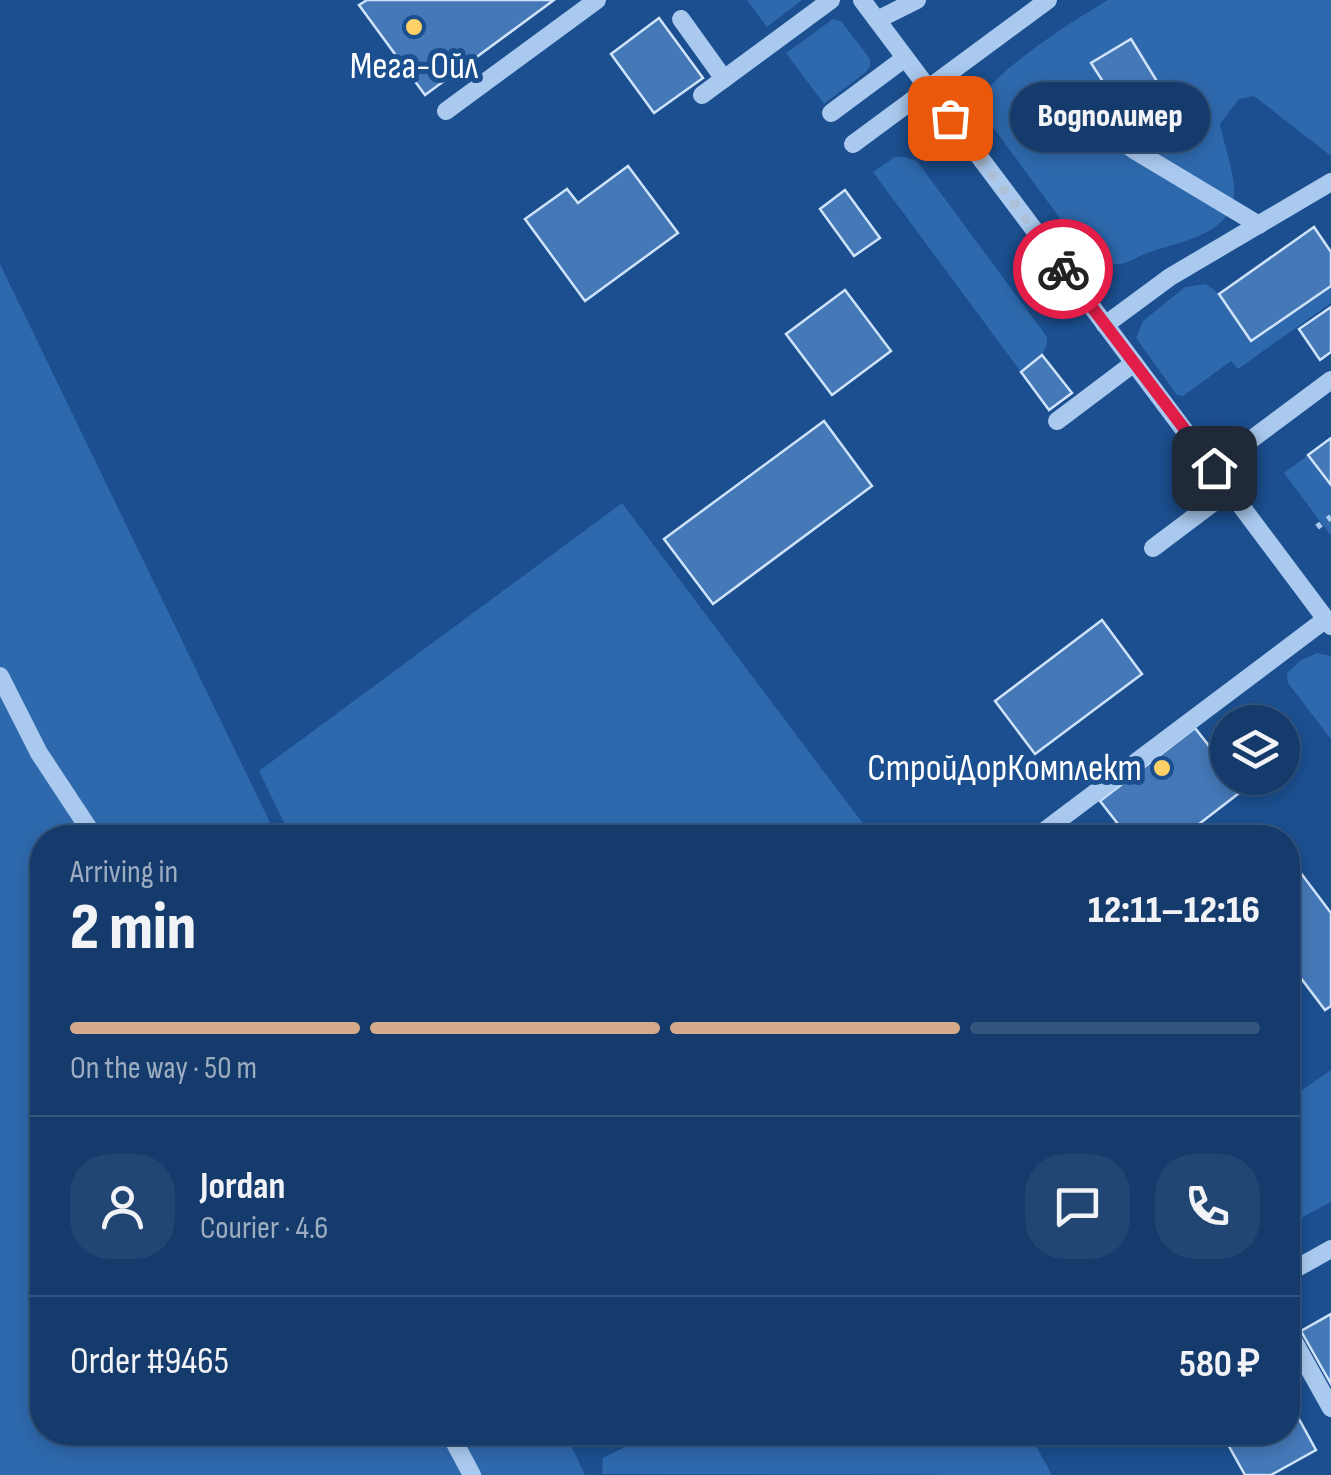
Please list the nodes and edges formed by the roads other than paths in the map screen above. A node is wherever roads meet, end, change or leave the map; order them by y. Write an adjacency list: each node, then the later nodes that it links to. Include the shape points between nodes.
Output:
1 (597, 0): 13 (street)
2 (831, 0): 9 (street)
3 (862, 0): 7 (street)
4 (916, 0): 7 (street)
5 (1048, 0): 10 (street)
6 (680, 19): 9 (street)
7 (876, 20): 8 (street)
8 (904, 58): 10 (street); 14 (street)
9 (724, 78): 12 (street)
10 (928, 88): 15 (street); 18 (street)
11 (1096, 93): 17 (street, via 1110,132)
12 (702, 95)
13 (446, 112)
14 (830, 113)
15 (854, 144)
16 (1331, 182): 17 (street)
17 (1259, 225): 18 (street, via 1170,276)
18 (1105, 324): 19 (street)
19 (1134, 363): 21 (street); 22 (street)
20 (1331, 380): 22 (street)
21 (1057, 421)
22 (1214, 468): 23 (street)
23 (1230, 490): 24 (street); 25 (street)
24 (1153, 548)
25 (1328, 622): 28 (street)
26 (0, 676): 27 (street)
27 (87, 825)
28 (1053, 825)
29 (1331, 1249): 30 (street)
30 (1300, 1266)
31 (1300, 1352): 32 (street)
32 (1331, 1408)
33 (455, 1445): 34 (street)
34 (472, 1475)

